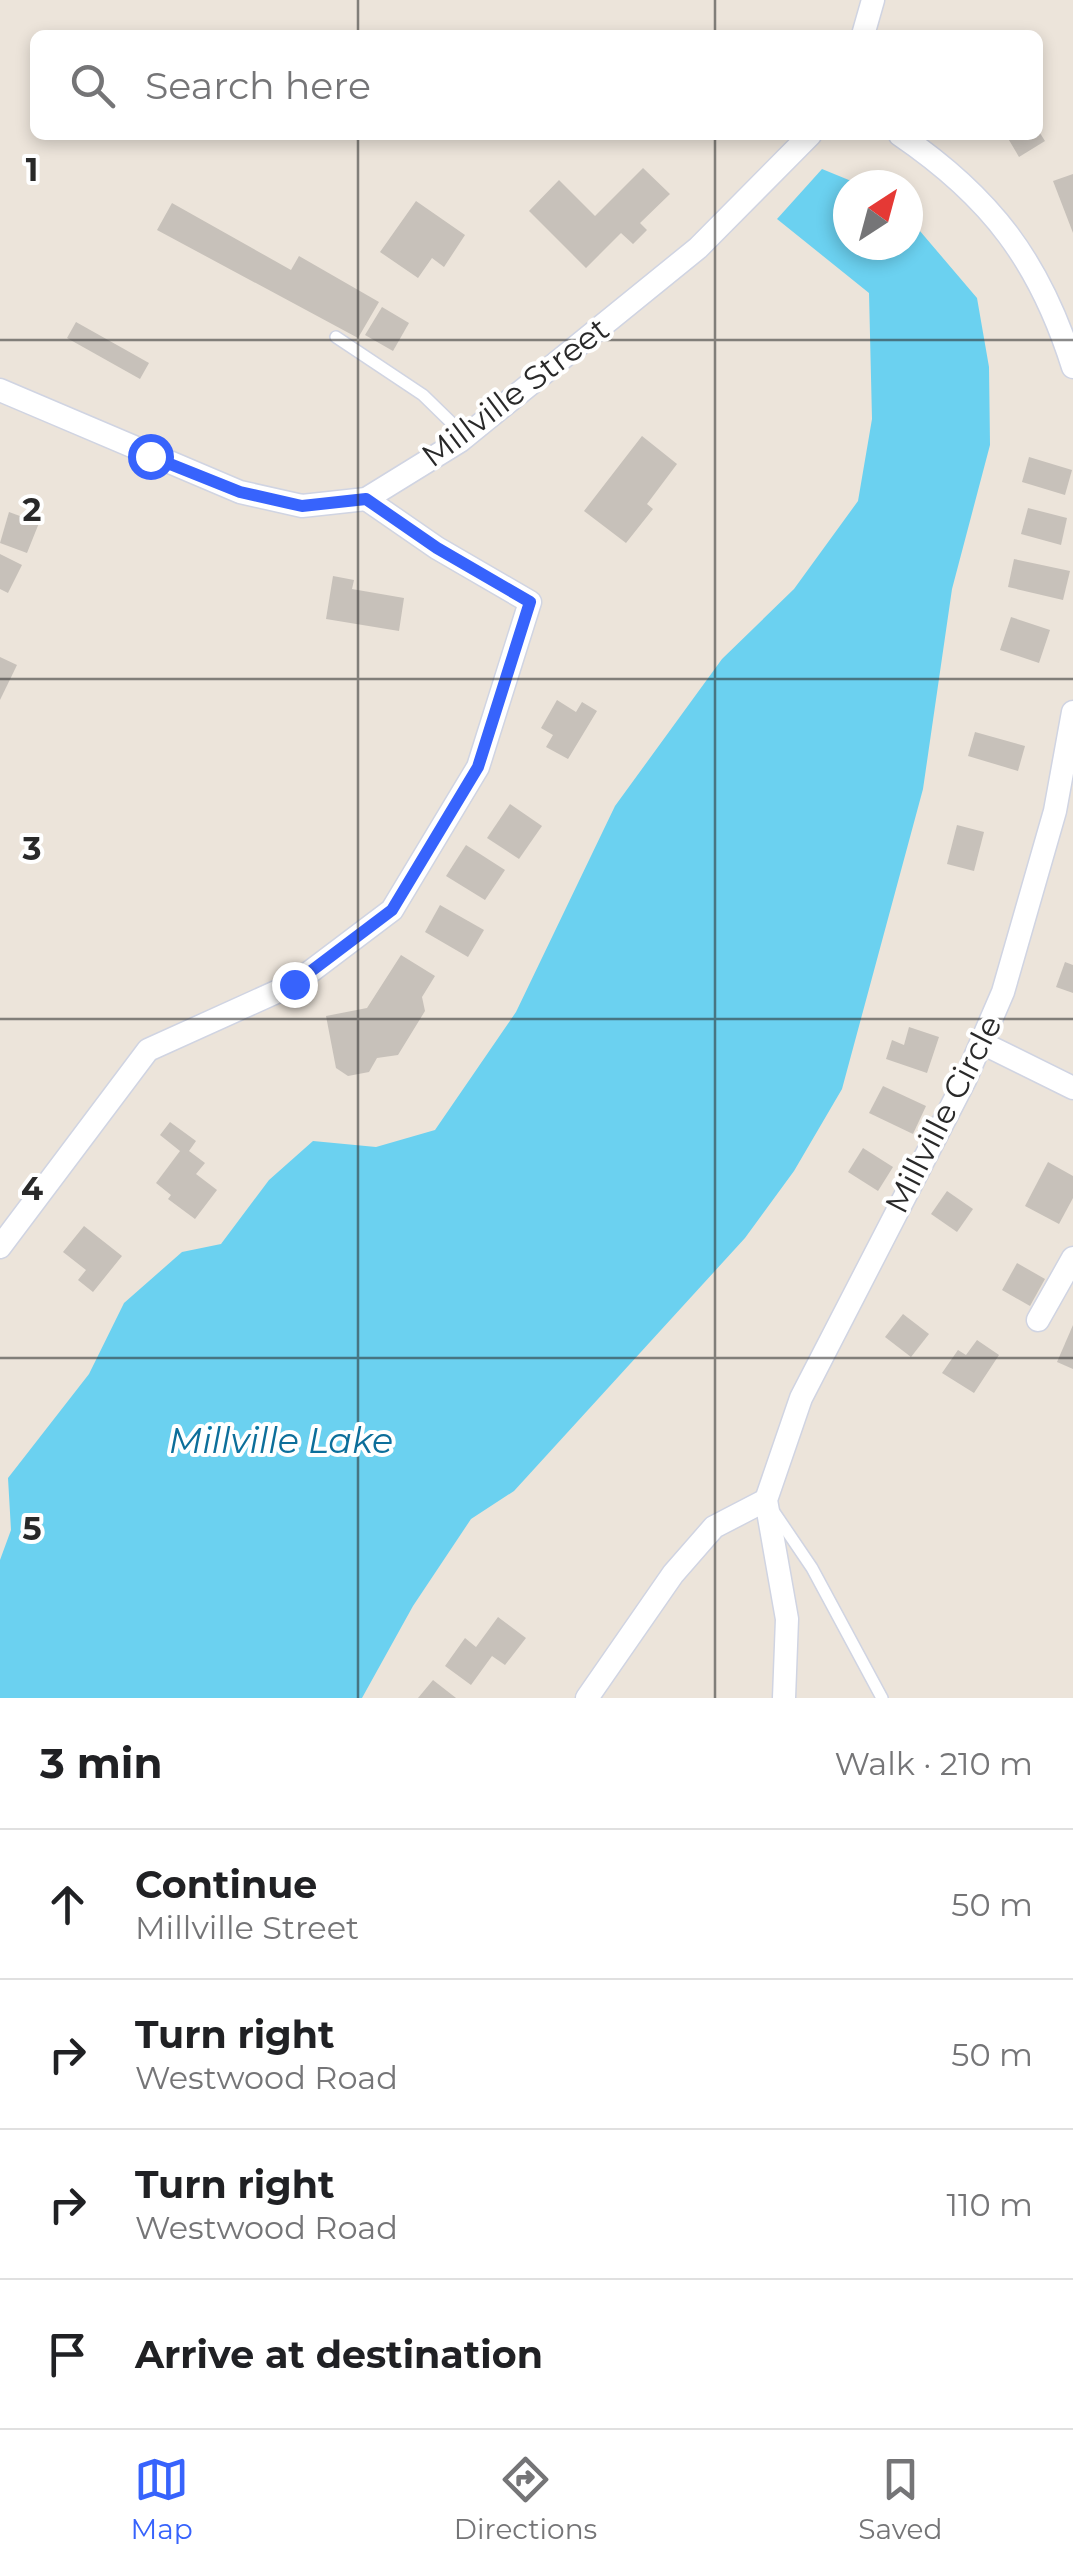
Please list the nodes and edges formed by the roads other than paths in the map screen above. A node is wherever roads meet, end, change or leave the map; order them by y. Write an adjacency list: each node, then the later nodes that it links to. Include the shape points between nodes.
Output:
1 (873, 0): 2 (street)
2 (864, 30)
3 (805, 140): 8 (street, Millville Street, via 698,248)
4 (907, 140): 6 (street, via 976,194 1016,243 1055,311)
5 (336, 337): 8 (lane, via 423,395)
6 (1073, 367)
7 (0, 390): 9 (street, Millville Street, via 240,492 302,506)
8 (465, 436): 9 (street, Millville Street)
9 (366, 499): 13 (street, via 530,602 478,767 392,910 294,984 148,1050)
10 (1073, 712): 11 (street, Millville Circle, via 1024,932)
11 (982, 1043): 12 (street); 16 (street, Millville Circle, via 844,1308 802,1398)
12 (1073, 1088)
13 (0, 1247)
14 (1073, 1258): 15 (street)
15 (1038, 1320)
16 (766, 1500): 17 (street, via 714,1527); 18 (street, Millville Circle, via 787,1619); 19 (lane, via 812,1568)
17 (587, 1698)
18 (784, 1698)
19 (882, 1698)

